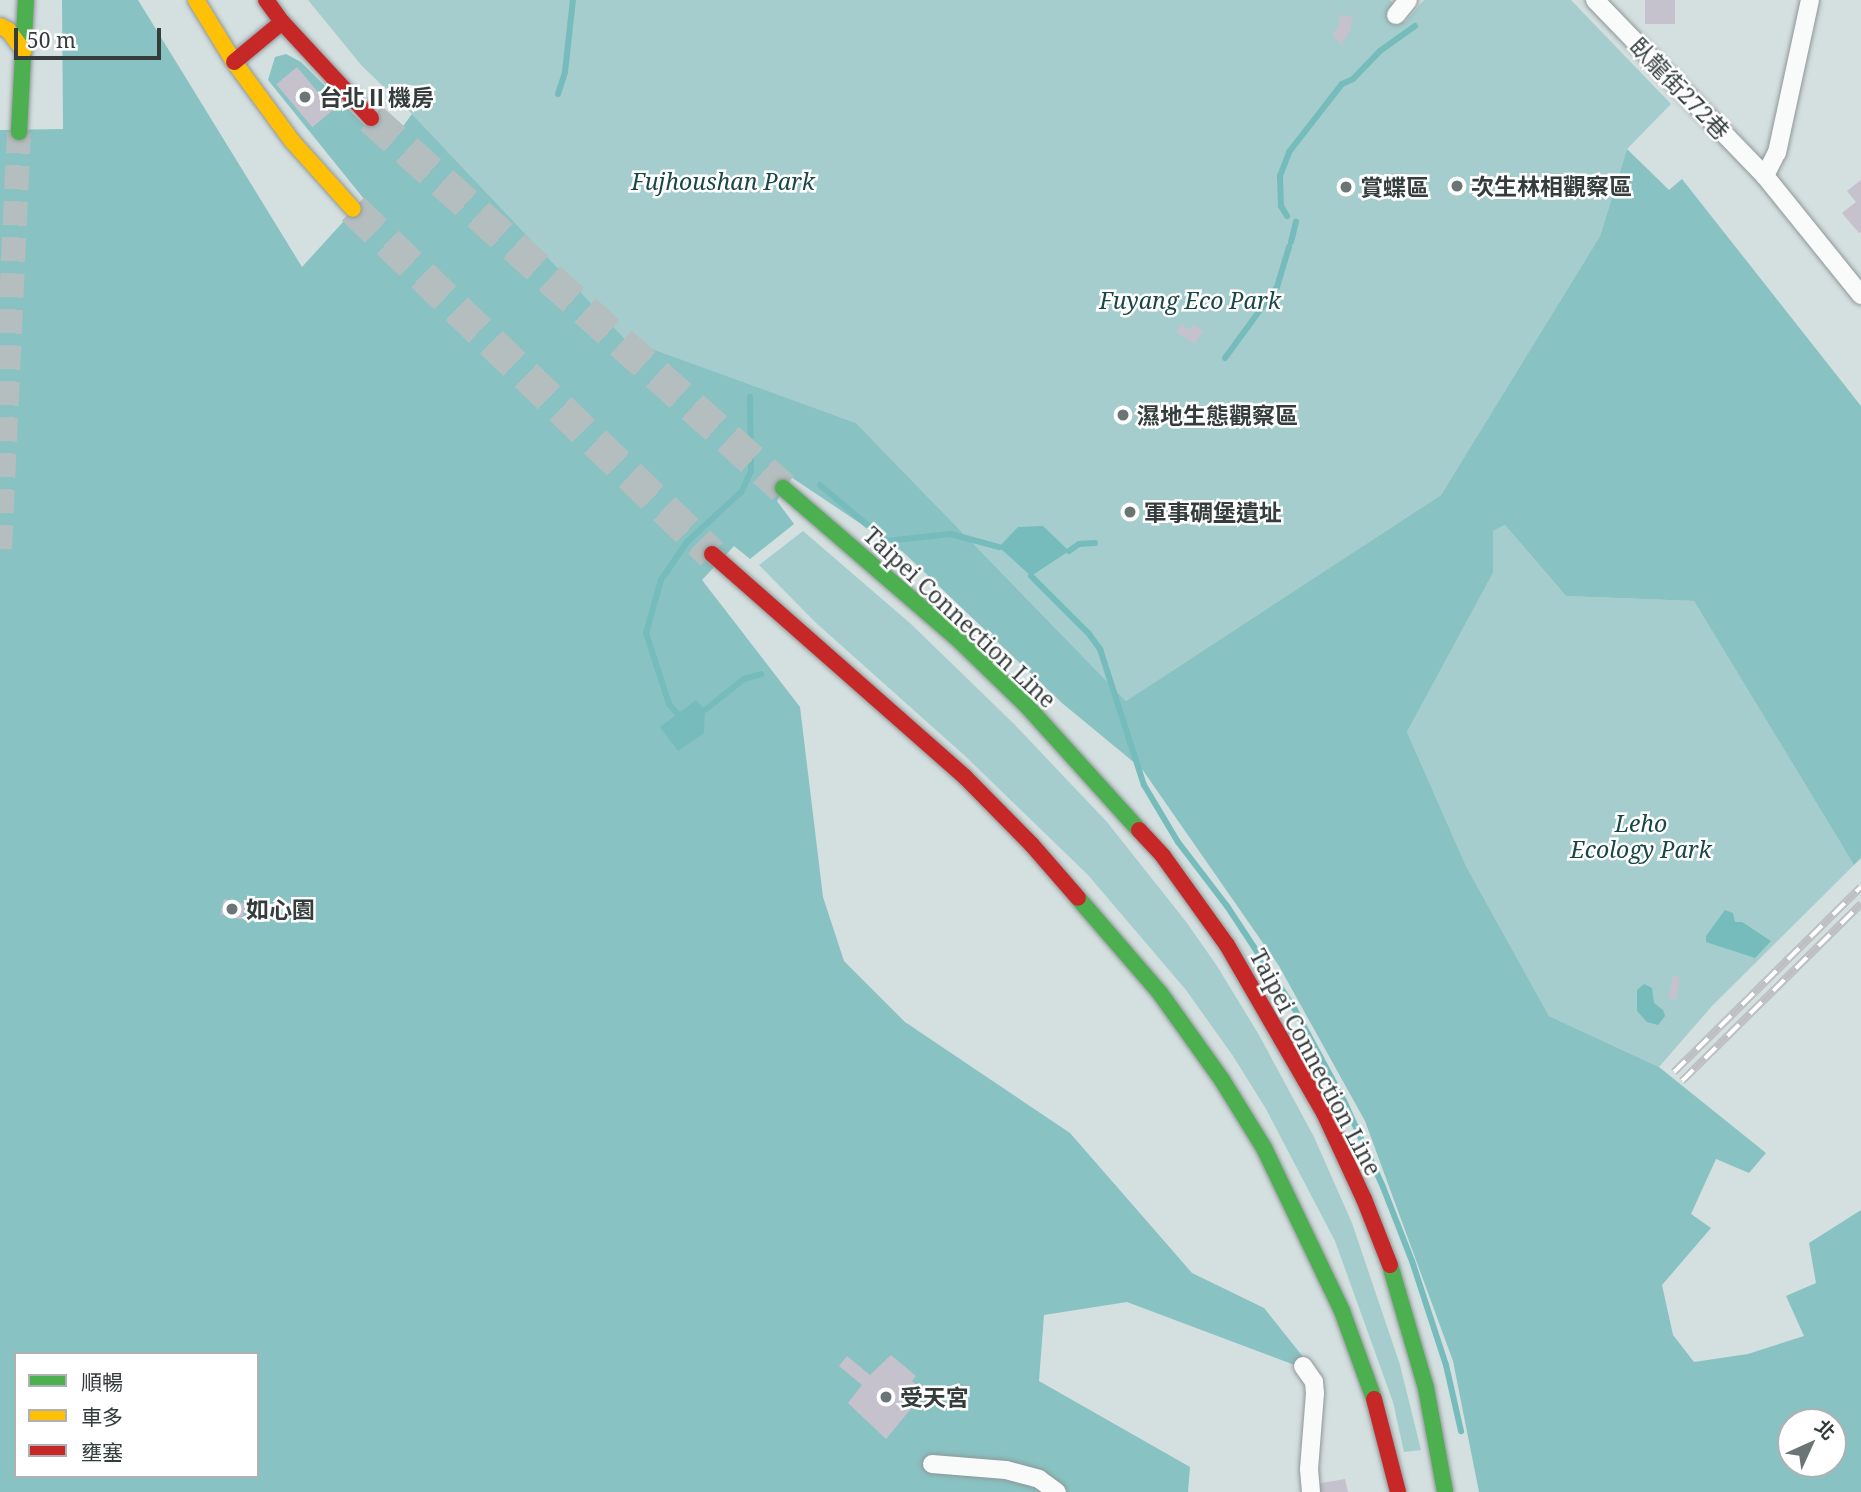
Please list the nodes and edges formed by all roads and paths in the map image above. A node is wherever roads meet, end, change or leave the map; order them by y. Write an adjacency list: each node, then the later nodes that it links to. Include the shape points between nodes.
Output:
1 (26, 0): 10 (main road)
2 (196, 0): 11 (main road)
3 (266, 0): 8 (main road)
4 (1408, 0): 7 (street)
5 (1595, 0): 14 (street, 臥龍街272巷)
6 (1810, 0): 14 (street, via 1777,152)
7 (1396, 15)
8 (282, 22): 11 (main road); 12 (main road)
9 (0, 26): 10 (main road)
10 (24, 51): 13 (main road)
11 (234, 62): 15 (main road, via 292,141)
12 (371, 118)
13 (19, 132)
14 (1766, 176): 16 (street, 臥龍街272巷)
15 (353, 209)
16 (1861, 295)
17 (783, 488): 24 (main road, Taipei Connection Line, via 960,641 1026,705 1164,856 1227,945 1324,1113 1364,1199 1398,1287 1426,1388)
18 (712, 554): 23 (main road, via 965,777 1032,845 1160,993 1264,1148 1306,1231 1342,1311 1391,1455)
19 (1303, 1366): 22 (street, via 1314,1382 1315,1393)
20 (932, 1464): 21 (street, via 1006,1470 1039,1479)
21 (1057, 1492)
22 (1311, 1492)
23 (1398, 1492)
24 (1445, 1492)

